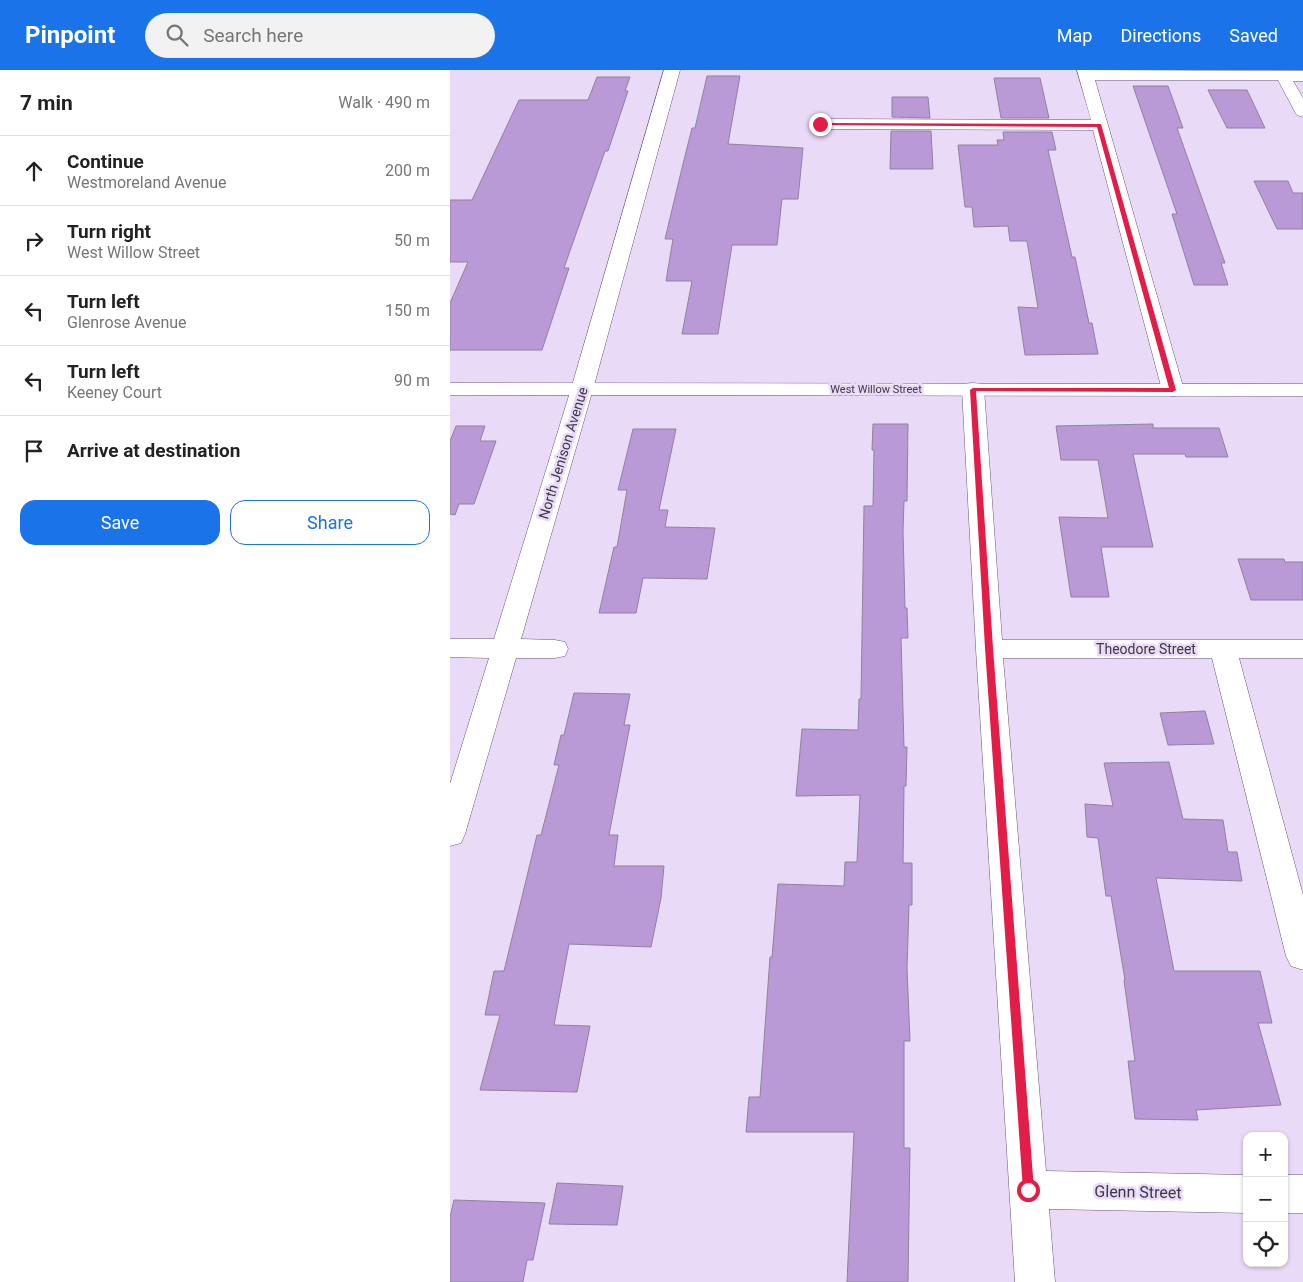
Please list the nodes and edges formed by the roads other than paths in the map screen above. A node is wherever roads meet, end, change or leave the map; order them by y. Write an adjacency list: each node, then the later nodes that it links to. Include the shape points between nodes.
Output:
1 (672, 70): 9 (street, North Jenison Avenue)
2 (1085, 72): 3 (street); 7 (street)
3 (1282, 73): 4 (street); 5 (street)
4 (1303, 76)
5 (1303, 112)
6 (820, 124): 7 (street)
7 (1099, 125): 11 (street)
8 (450, 388): 9 (street, West Willow Street)
9 (582, 389): 10 (street, West Willow Street); 14 (street, North Jenison Avenue)
10 (973, 390): 11 (street, West Willow Street); 16 (street)
11 (1173, 390): 12 (street, West Willow Street)
12 (1303, 390)
13 (450, 648): 14 (street)
14 (506, 648): 15 (street); 19 (street, North Jenison Avenue)
15 (555, 648)
16 (989, 648): 17 (street, Theodore Street); 21 (street)
17 (1223, 648): 18 (street, Theodore Street); 20 (street)
18 (1303, 649)
19 (450, 834)
20 (1303, 956)
21 (1028, 1190): 22 (street, Glenn Street); 25 (street)
22 (1243, 1194)
23 (1288, 1194): 24 (street)
24 (1303, 1194)
25 (1035, 1282)

